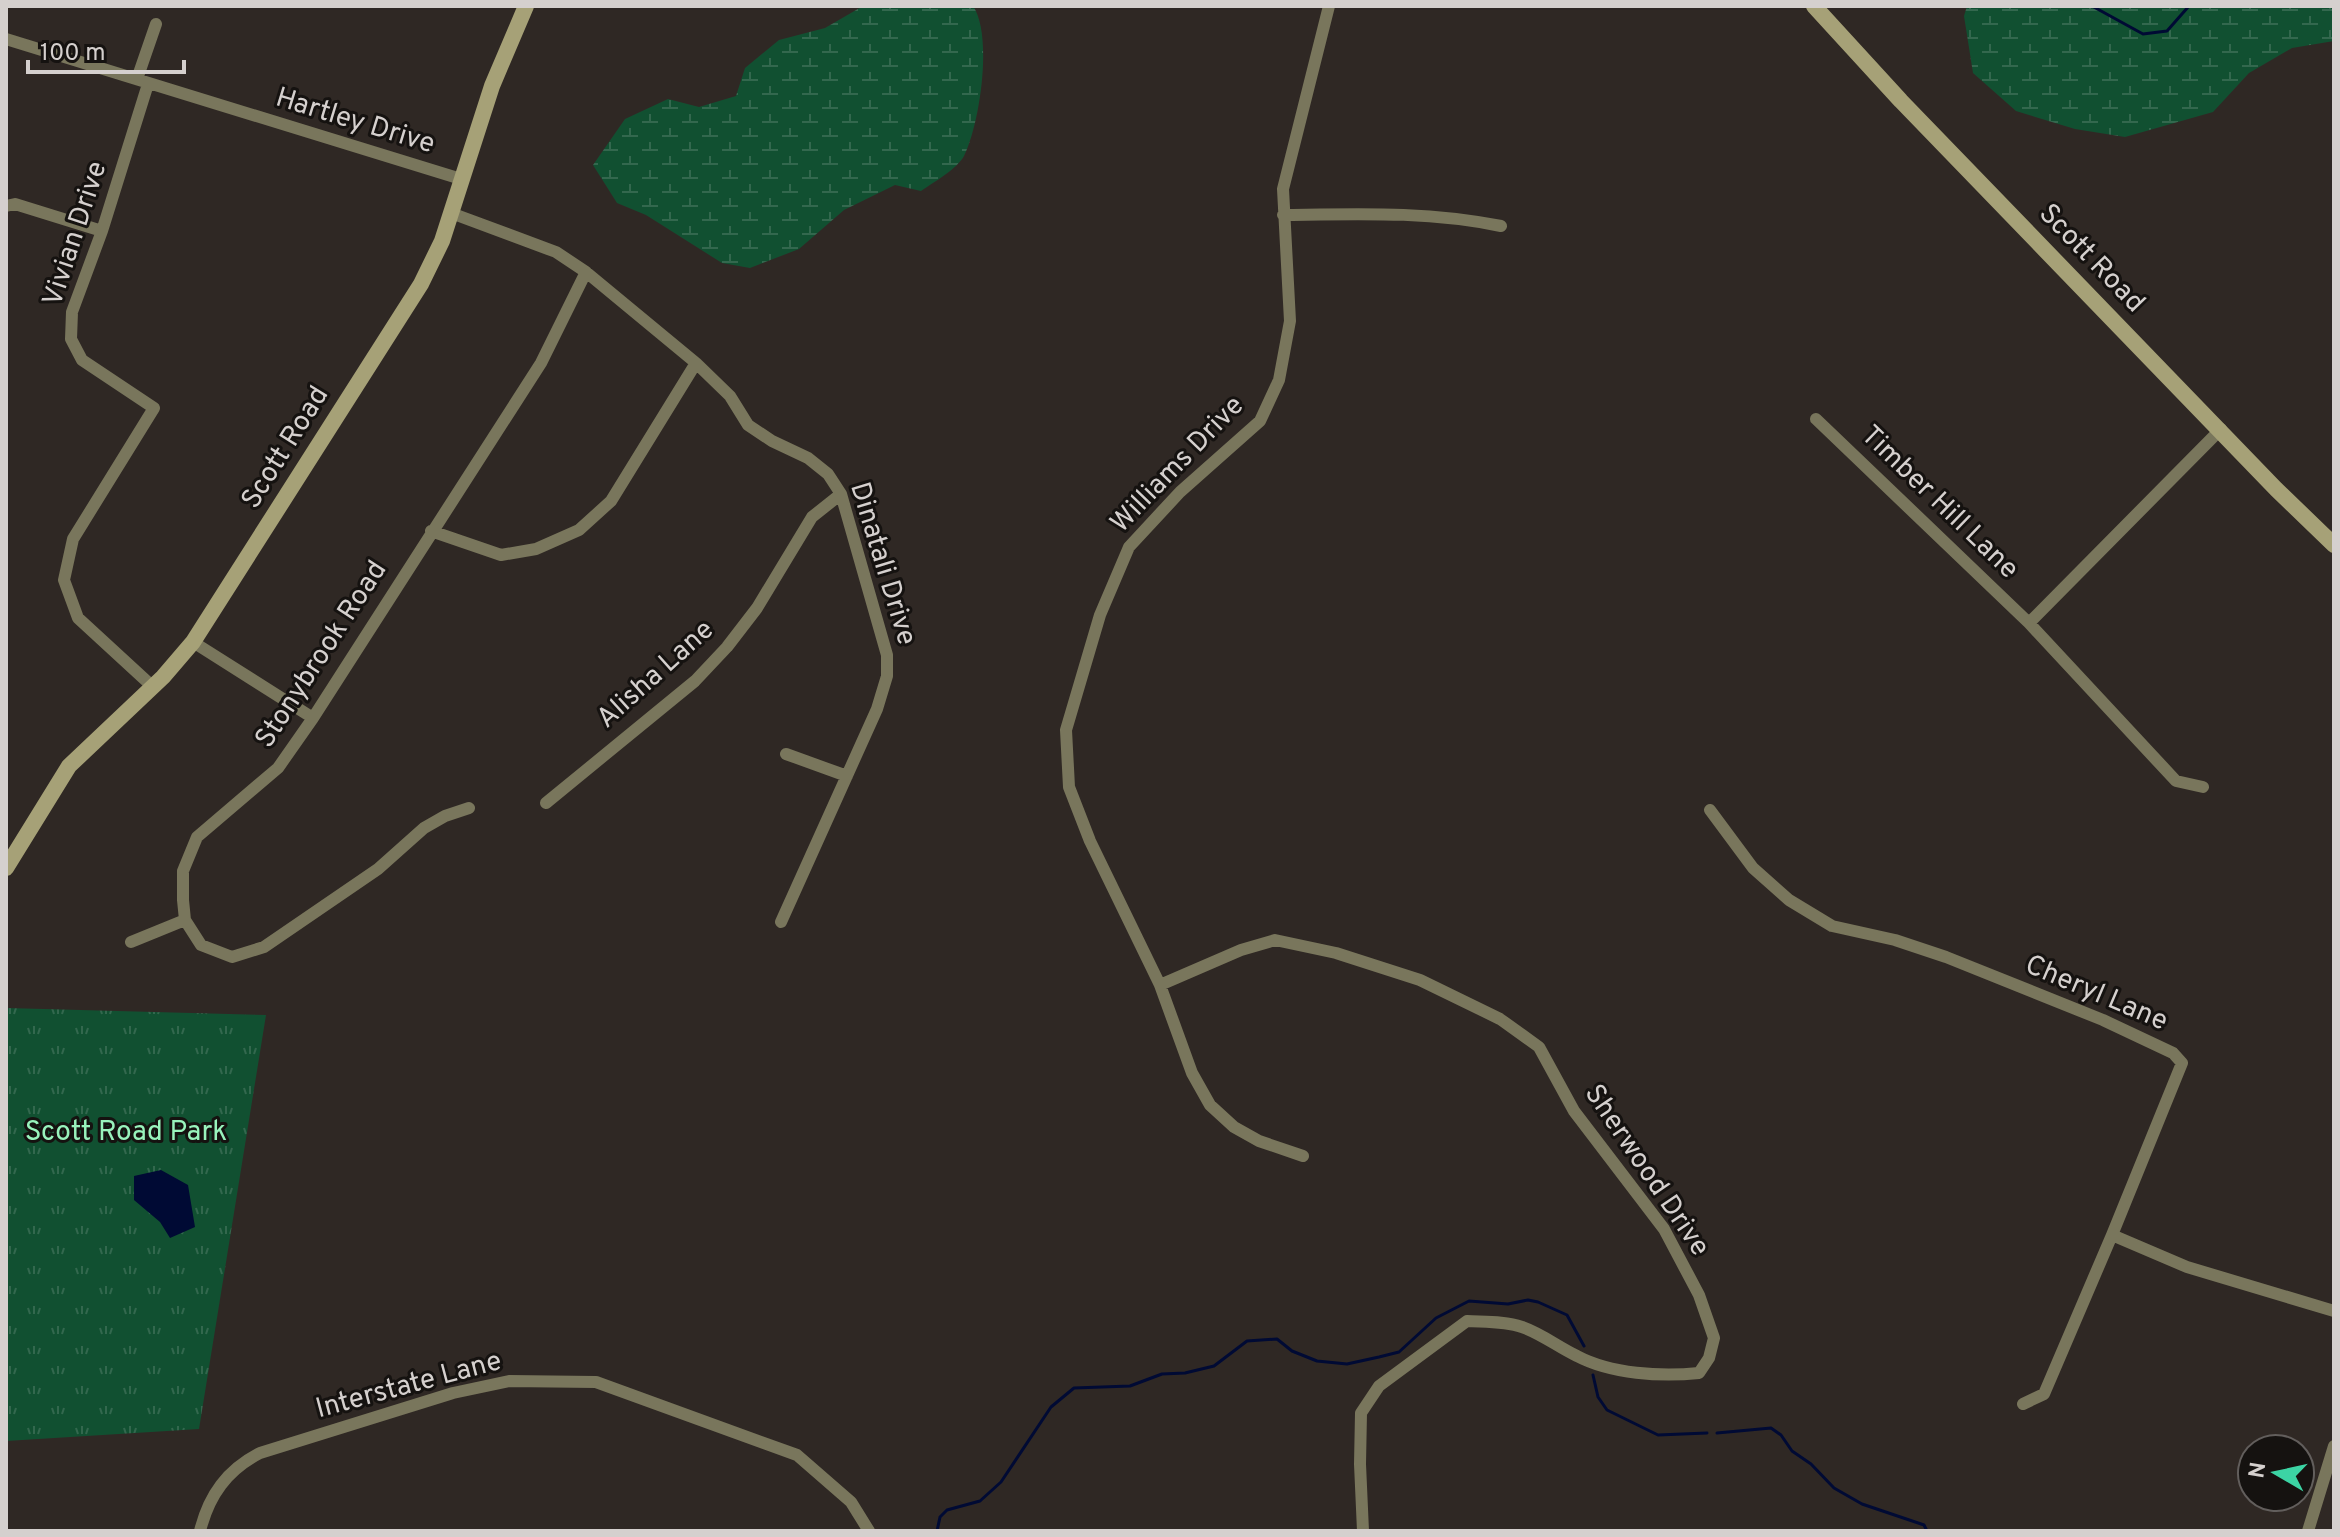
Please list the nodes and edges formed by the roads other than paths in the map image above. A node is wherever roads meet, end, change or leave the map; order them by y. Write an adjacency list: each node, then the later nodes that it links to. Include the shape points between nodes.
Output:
1 (526, 6): 7 (main road, Scott Road, via 501,61)
2 (1329, 6): 10 (street, Williams Drive, via 1289,157)
3 (1816, 7): 16 (main road, Scott Road, via 1909,110)
4 (156, 24): 6 (street, Vivian Drive)
5 (6, 39): 6 (street, Hartley Drive)
6 (143, 82): 7 (street, Hartley Drive); 12 (street, Vivian Drive)
7 (461, 179): 9 (main road, Scott Road)
8 (6, 206): 12 (street, via 15,204)
9 (451, 213): 13 (street, Dinatali Drive, via 556,252); 21 (main road, Scott Road, via 421,284)
10 (1283, 215): 11 (street, via 1404,213); 34 (street, Williams Drive, via 1290,321 1279,380 1260,421 1180,492 1129,547 1100,615 1066,730 1069,787)
11 (1501, 226)
12 (102, 231): 22 (street, Vivian Drive, via 72,312 71,339 82,360 154,408 73,539 64,580 78,618)
13 (586, 272): 14 (street, Dinatali Drive); 18 (street, Stonybrook Road, via 541,363)
14 (696, 363): 17 (street, Dinatali Drive, via 730,396 748,425 808,458); 18 (street, via 611,501 579,530 536,549 501,555)
15 (1816, 419): 20 (street, Timber Hill Lane)
16 (2221, 429): 19 (main road, Scott Road); 20 (street)
17 (841, 494): 25 (street, Dinatali Drive, via 887,655 877,709); 27 (street, Alisha Lane, via 812,517 757,608 695,681)
18 (431, 531): 23 (street, Stonybrook Road)
19 (2334, 545)
20 (2029, 623): 26 (street, Timber Hill Lane, via 2176,781)
21 (193, 642): 22 (main road, Scott Road); 23 (street)
22 (153, 687): 30 (main road, Scott Road, via 69,766)
23 (313, 718): 31 (street, Stonybrook Road, via 278,768 197,837 183,871)
24 (786, 754): 25 (street)
25 (847, 776): 32 (street, Dinatali Drive)
26 (2203, 787)
27 (546, 803)
28 (469, 808): 31 (street, via 424,828 378,869 264,947 232,957 201,945)
29 (1710, 810): 36 (street, Cheryl Lane, via 1753,868 1789,900 1832,926 1946,957 2173,1053 2182,1063)
30 (6, 868)
31 (185, 920): 33 (street)
32 (781, 922)
33 (131, 942)
34 (1160, 985): 35 (street, Williams Drive, via 1192,1073 1210,1105 1246,1134); 42 (street, Sherwood Drive, via 1275,940 1420,980 1500,1019 1539,1047 1574,1111 1664,1229 1699,1295 1714,1338 1699,1373 1601,1365 1520,1326 1467,1321 1379,1386 1361,1413)
35 (1303, 1156)
36 (2112, 1235): 37 (street, via 2187,1267); 38 (street, Cheryl Lane, via 2044,1394)
37 (2334, 1311)
38 (2023, 1404)
39 (2334, 1446): 43 (street)
40 (200, 1531): 41 (street, Interstate Lane, via 217,1488 260,1453 453,1393 509,1381 596,1382 797,1455 851,1502)
41 (869, 1531)
42 (1363, 1531)
43 (2308, 1531)

